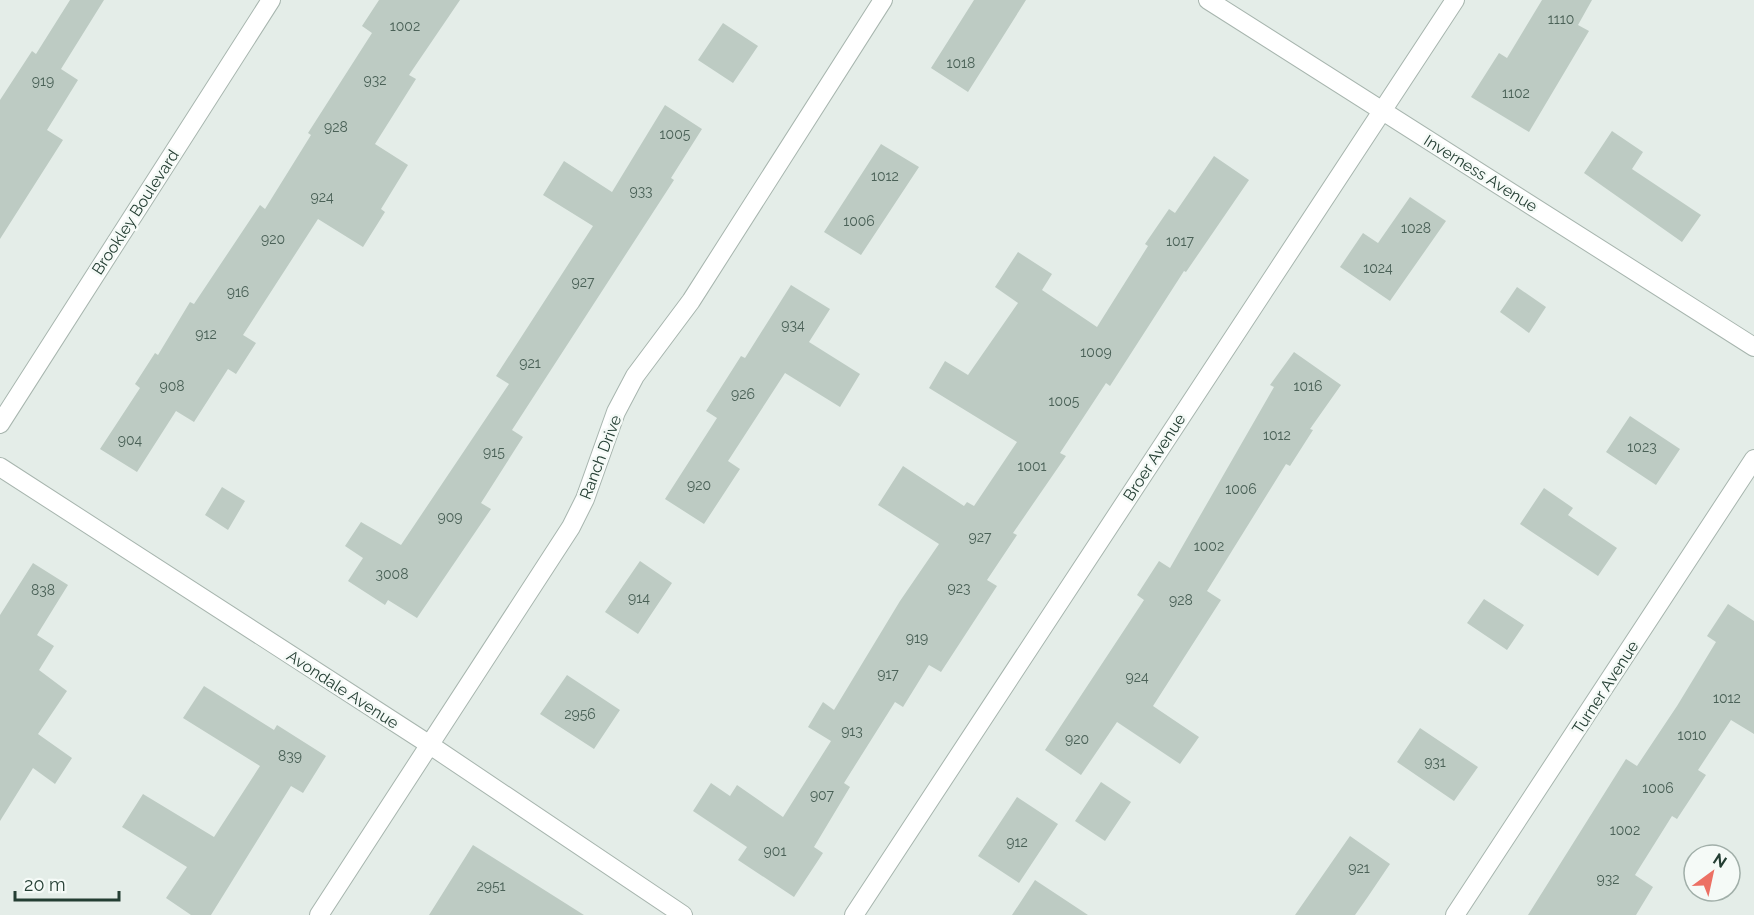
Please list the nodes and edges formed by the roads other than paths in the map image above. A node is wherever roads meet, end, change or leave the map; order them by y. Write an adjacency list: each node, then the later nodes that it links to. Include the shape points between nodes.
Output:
1 (271, 0): 7 (street, Brookley Boulevard)
2 (883, 0): 10 (street, Ranch Drive, via 691,301 635,376 616,412 571,527)
3 (1208, 0): 5 (street, Inverness Avenue)
4 (1455, 0): 5 (street, Broer Avenue)
5 (1383, 110): 6 (street, Inverness Avenue); 13 (street, Broer Avenue)
6 (1754, 347)
7 (0, 424)
8 (1754, 459): 14 (street, Turner Avenue)
9 (0, 466): 10 (street, Avondale Avenue)
10 (430, 745): 11 (street, Ranch Drive); 12 (street, Avondale Avenue)
11 (319, 915)
12 (683, 915)
13 (854, 915)
14 (1455, 915)

